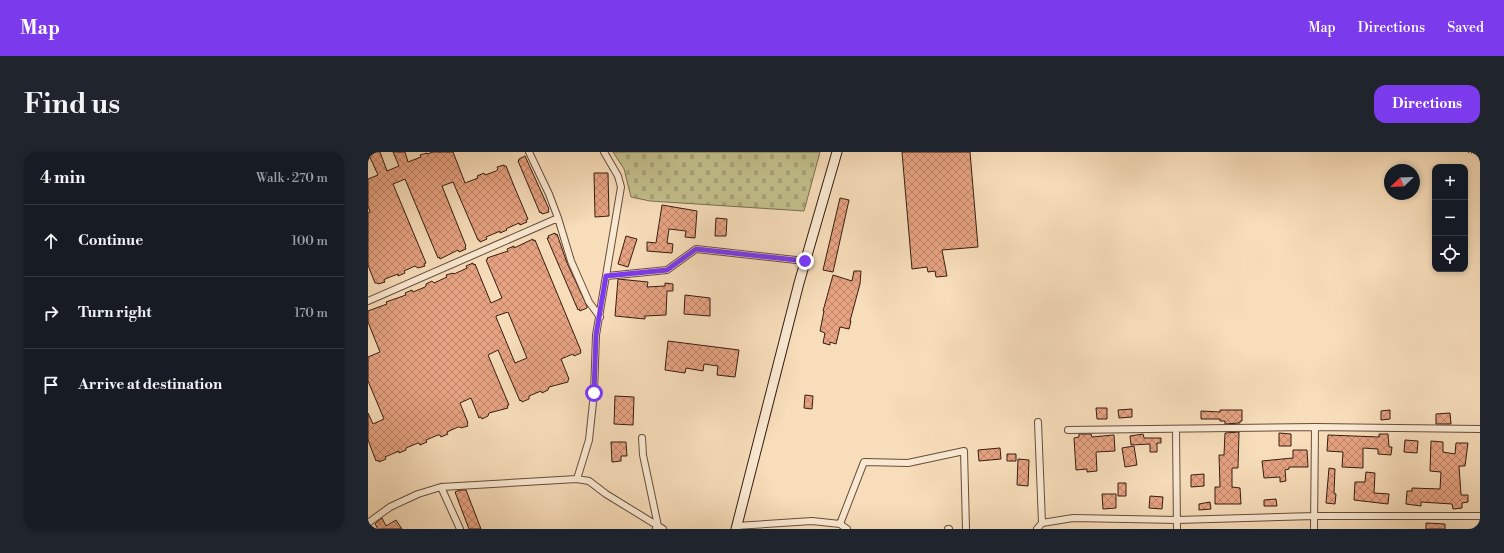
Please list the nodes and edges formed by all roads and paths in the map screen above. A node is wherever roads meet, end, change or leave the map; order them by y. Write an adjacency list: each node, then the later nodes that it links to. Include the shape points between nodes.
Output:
1 (528, 152): 6 (street)
2 (604, 152): 8 (street, via 621,186)
3 (837, 152): 7 (main road)
4 (1468, 152): 5 (path)
5 (1480, 156)
6 (558, 218): 9 (street); 10 (street, via 571,261 589,302)
7 (805, 261): 8 (street, via 696,249 667,270); 25 (main road)
8 (606, 276): 10 (street)
9 (368, 301)
10 (600, 317): 17 (street, via 596,335 589,440)
11 (1038, 422): 23 (street)
12 (1315, 427): 13 (street); 14 (street); 19 (street)
13 (1176, 429): 15 (street); 21 (street)
14 (1480, 429)
15 (1068, 430)
16 (642, 438): 26 (street)
17 (576, 479): 18 (street); 26 (street, via 589,481)
18 (441, 487): 22 (street, via 418,494); 27 (street)
19 (1314, 516): 20 (street); 21 (street); 32 (street)
20 (1480, 516)
21 (1177, 520): 23 (street, via 1073,518); 31 (street)
22 (368, 523)
23 (1042, 523): 30 (street)
24 (840, 524): 25 (street, via 812,521); 28 (street); 29 (street, via 864,462 908,463 964,451)
25 (736, 527)
26 (659, 528)
27 (460, 529)
28 (847, 529)
29 (966, 529)
30 (1037, 529)
31 (1177, 529)
32 (1314, 529)

